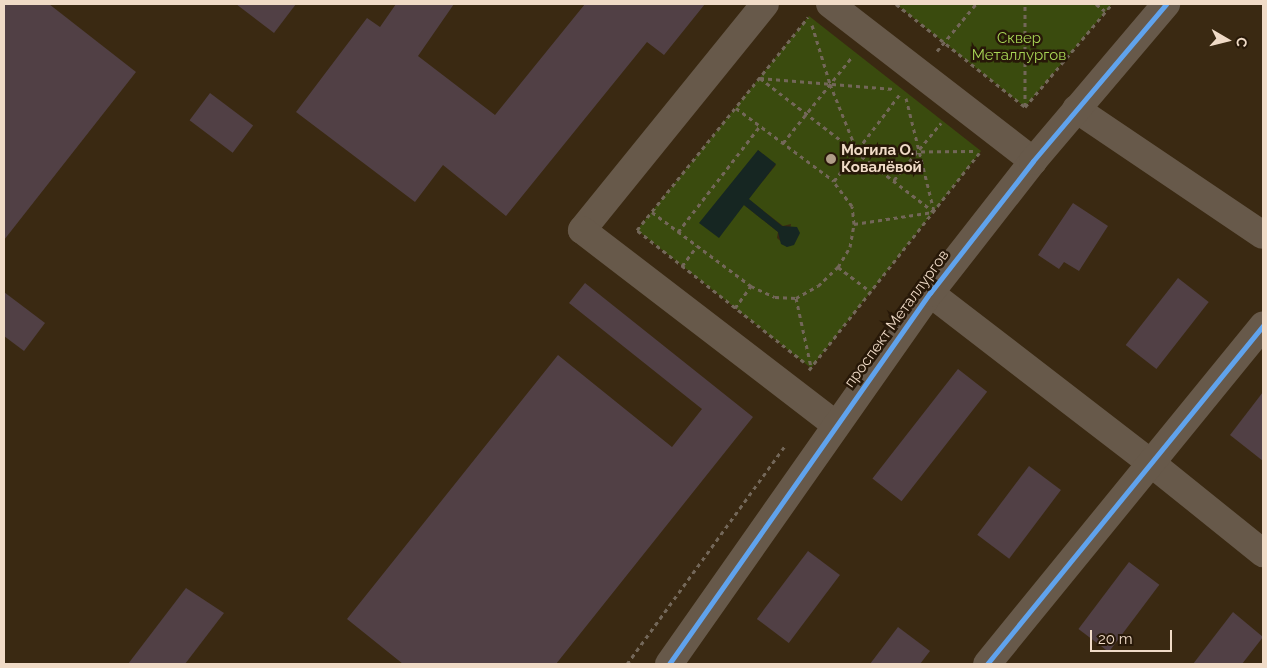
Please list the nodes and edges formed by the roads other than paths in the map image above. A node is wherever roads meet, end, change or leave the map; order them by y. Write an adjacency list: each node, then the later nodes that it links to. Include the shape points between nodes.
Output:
1 (765, 4): 9 (street, via 582,230)
2 (1166, 4): 4 (street, проспект Металлургов)
3 (819, 14): 5 (street)
4 (1076, 109): 5 (street, проспект Металлургов); 6 (street)
5 (1033, 161): 7 (street, проспект Металлургов)
6 (1263, 235)
7 (930, 293): 9 (street, проспект Металлургов); 10 (street)
8 (1263, 325): 10 (street)
9 (836, 425): 12 (street, проспект Металлургов)
10 (1151, 463): 11 (street); 13 (street)
11 (1263, 553)
12 (669, 664)
13 (987, 664)

